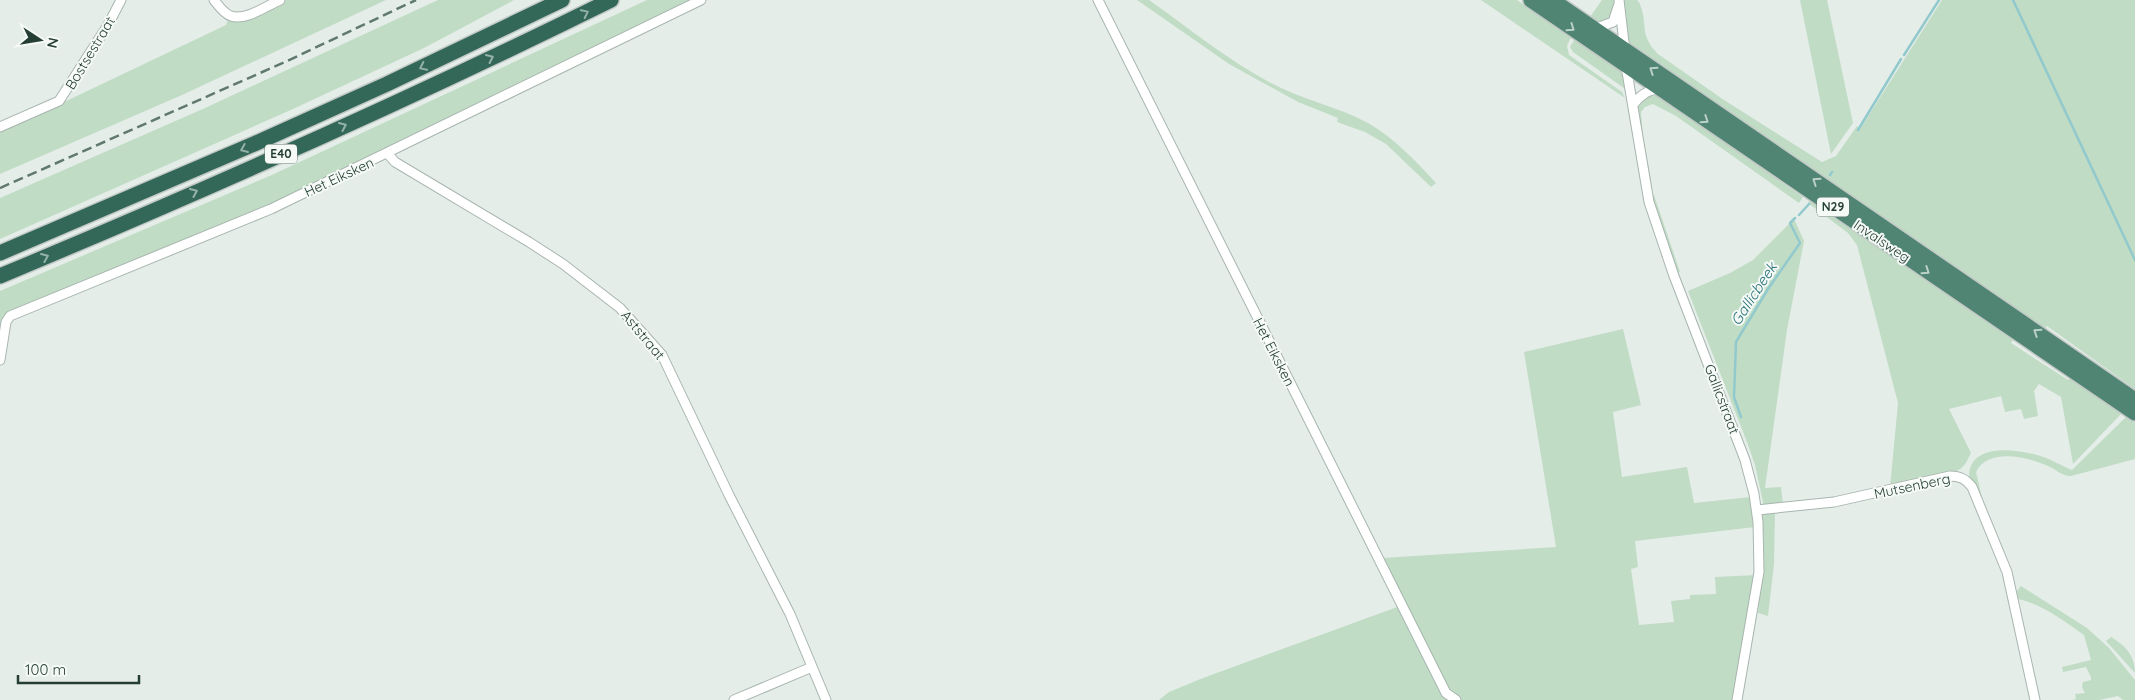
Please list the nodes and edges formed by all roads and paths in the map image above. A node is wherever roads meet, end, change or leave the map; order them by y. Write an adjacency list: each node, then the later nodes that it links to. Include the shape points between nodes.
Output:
1 (121, 0): 15 (street, Bostsestraat, via 59,101)
2 (214, 0): 3 (street, via 226,13 241,17)
3 (280, 0)
4 (562, 0): 17 (highway, E40, one-way to 17, via 254,144)
5 (611, 0): 18 (highway, E40, one-way to 5, via 396,102)
6 (701, 0): 16 (street, Het Eiksken)
7 (1098, 0): 26 (street, Het Eiksken, via 1441,684 1446,693)
8 (1531, 0): 12 (highway, Invalsweg / N29, one-way to 12)
9 (1552, 0): 11 (highway, Invalsweg / N29)
10 (1619, 2): 11 (street, via 1614,22); 12 (street, Gallicstraat)
11 (1594, 29): 12 (highway, Invalsweg / N29)
12 (1626, 58): 13 (highway, Invalsweg / N29); 14 (street, Gallicstraat); 20 (highway, Invalsweg / N29, one-way to 12)
13 (1659, 88): 14 (street, via 1648,91); 21 (highway, Invalsweg / N29, one-way to 21)
14 (1633, 106): 22 (street, Gallicstraat, via 1649,202 1745,460)
15 (0, 126)
16 (388, 154): 19 (street, Het Eiksken, via 271,209 10,316); 23 (street, Aststraat, via 395,162 563,264 620,308 648,336 662,355 790,614)
17 (0, 253)
18 (0, 276)
19 (0, 360)
20 (2135, 400)
21 (2135, 413)
22 (1756, 510): 27 (street, Gallicstraat, via 1760,550 1758,587); 28 (street, Mutsenberg, via 1834,502 1957,476 1968,482 2007,572)
23 (812, 667): 24 (street); 25 (street, Aststraat)
24 (734, 700)
25 (826, 700)
26 (1456, 700)
27 (1737, 700)
28 (2036, 700)

